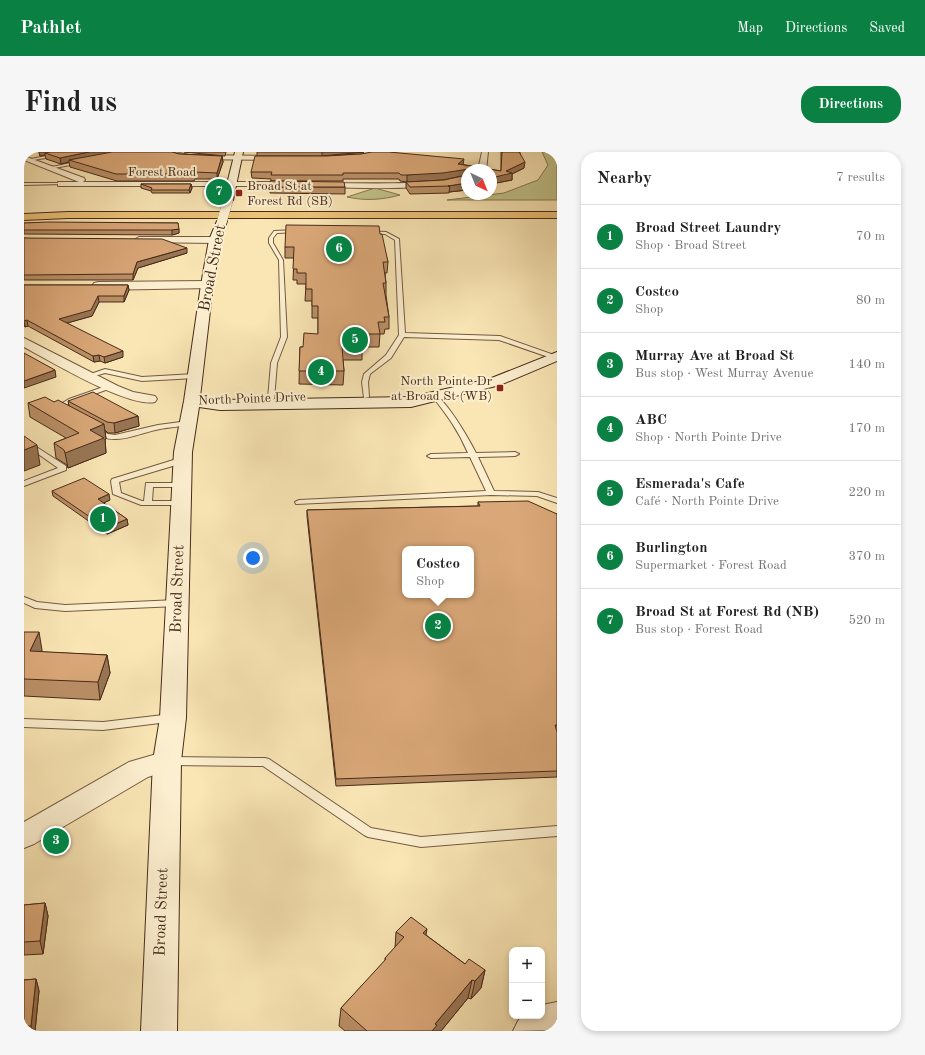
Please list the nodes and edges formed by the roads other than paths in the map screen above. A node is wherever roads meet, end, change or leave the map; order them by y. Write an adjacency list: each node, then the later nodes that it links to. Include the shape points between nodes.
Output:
1 (485, 152): 8 (street)
2 (164, 153): 4 (street, via 190,157)
3 (58, 154): 6 (lane)
4 (238, 155): 5 (street); 15 (main road, Broad Street)
5 (286, 158)
6 (26, 159): 9 (street)
7 (88, 161): 9 (lane)
8 (484, 164)
9 (49, 168): 10 (street)
10 (70, 176): 13 (street); 14 (street)
11 (461, 179): 15 (street, Forest Road, via 417,185)
12 (24, 184): 13 (lane, Forest Road)
13 (61, 184): 14 (street, Forest Road)
14 (91, 184): 15 (street, Forest Road)
15 (232, 184): 25 (main road, Broad Street, bridge)
16 (196, 205): 17 (highway)
17 (557, 206)
18 (24, 213): 19 (highway)
19 (68, 215): 20 (highway); 21 (highway)
20 (557, 215)
21 (24, 217)
22 (304, 231): 37 (lane, via 276,232 271,238 271,243 282,260 284,337 274,363)
23 (363, 232): 28 (lane, via 386,233 396,239)
24 (128, 240): 25 (street)
25 (215, 240): 26 (main road, Broad Street)
26 (207, 285): 27 (main road); 32 (main road, Broad Street)
27 (86, 286)
28 (402, 335): 30 (lane, via 500,338); 35 (lane, via 387,359 367,374 364,381)
29 (24, 342): 31 (street)
30 (556, 357): 34 (main road, North Pointe Drive, via 505,378)
31 (88, 376): 32 (lane, via 105,372 142,379); 33 (street)
32 (195, 376): 38 (main road, Broad Street)
33 (109, 387): 36 (street); 39 (lane, via 66,403 61,409)
34 (435, 396): 35 (main road, North Pointe Drive); 38 (main road, North Pointe Drive, via 411,402 356,404 220,405); 45 (lane, via 464,436)
35 (366, 397): 37 (main road, North Pointe Drive)
36 (150, 399)
37 (271, 399): 38 (main road, North Pointe Drive)
38 (192, 401): 40 (main road, Broad Street)
39 (68, 415)
40 (188, 423): 41 (lane, via 114,437 106,436); 46 (main road, Broad Street)
41 (87, 426)
42 (24, 441): 48 (lane, via 63,468)
43 (515, 454): 45 (lane)
44 (430, 456): 45 (lane)
45 (473, 456): 51 (lane)
46 (183, 460): 47 (lane); 50 (main road, Broad Street)
47 (142, 472): 49 (lane); 54 (lane, via 115,481 115,487 117,494)
48 (24, 484)
49 (149, 485): 50 (lane); 54 (lane)
50 (182, 494): 54 (lane); 56 (main road, Broad Street)
51 (490, 494): 52 (lane, via 538,494); 53 (lane)
52 (557, 501)
53 (299, 502)
54 (148, 503)
55 (24, 600): 56 (lane, via 35,605 64,608)
56 (177, 604): 57 (main road, Broad Street)
57 (173, 718): 58 (lane, via 103,726); 59 (main road, Broad Street)
58 (24, 723)
59 (167, 761): 60 (lane, via 265,762 368,832 420,842); 61 (main road, via 139,769); 63 (main road, Broad Street)
60 (557, 831)
61 (24, 836)
62 (557, 1016): 64 (street, via 539,1019)
63 (159, 1031)
64 (528, 1031)

